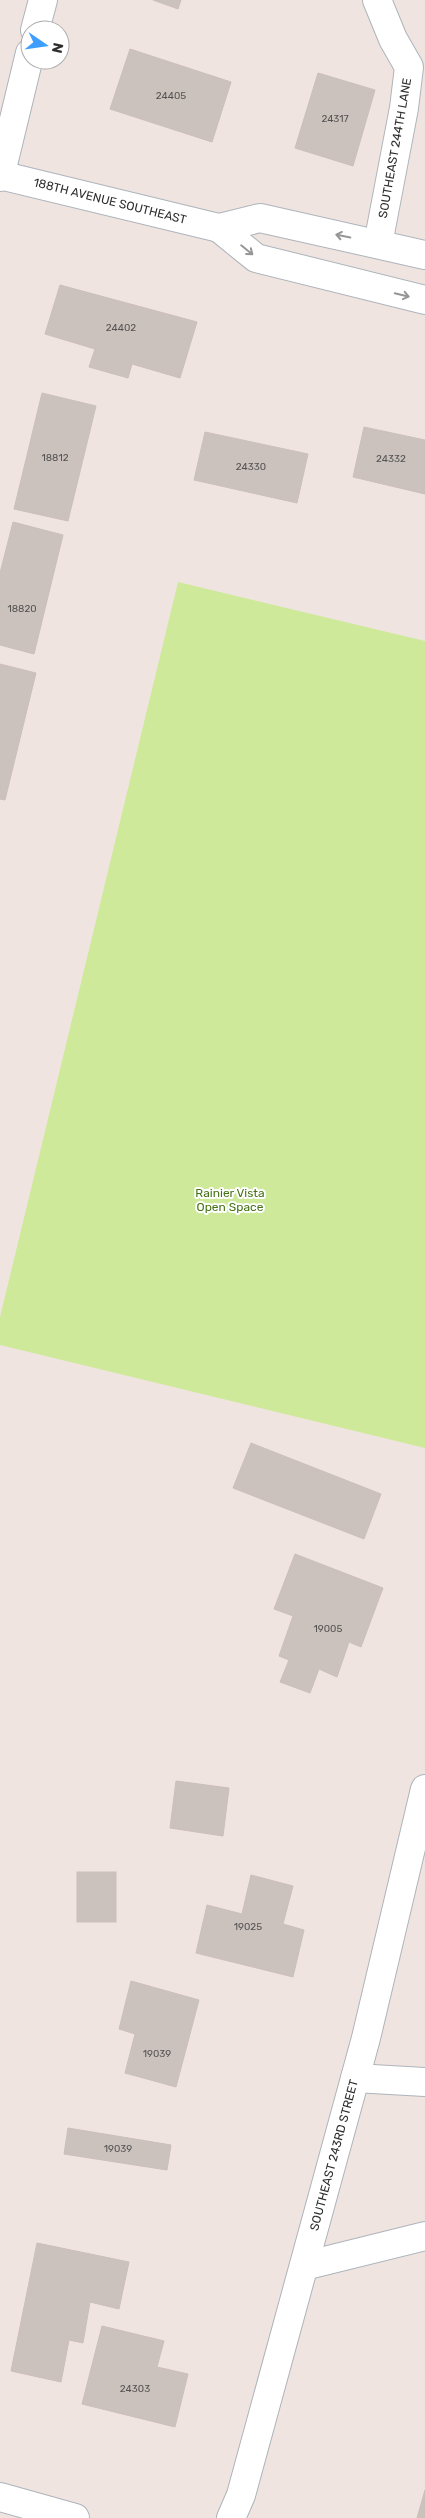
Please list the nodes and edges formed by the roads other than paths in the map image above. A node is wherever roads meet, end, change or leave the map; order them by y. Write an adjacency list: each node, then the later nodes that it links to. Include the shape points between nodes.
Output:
1 (43, 0): 3 (street)
2 (377, 0): 7 (street, SOUTHEAST 244TH LANE, via 409,67)
3 (38, 20)
4 (26, 70): 5 (street)
5 (0, 176): 6 (street, 188TH AVENUE SOUTHEAST)
6 (219, 228): 7 (street, 188TH AVENUE SOUTHEAST, one-way to 6, via 260,218); 9 (street, 188TH AVENUE SOUTHEAST, one-way to 9, via 256,258)
7 (378, 244): 8 (street, 188TH AVENUE SOUTHEAST)
8 (425, 255)
9 (425, 300)
10 (425, 1789): 11 (street, SOUTHEAST 243RD STREET)
11 (355, 2078): 12 (street); 14 (street, SOUTHEAST 243RD STREET)
12 (425, 2082)
13 (425, 2236): 14 (street)
14 (304, 2266): 17 (street, SOUTHEAST 243RD STREET, via 241,2495)
15 (0, 2497): 16 (street)
16 (75, 2518)
17 (231, 2518)

